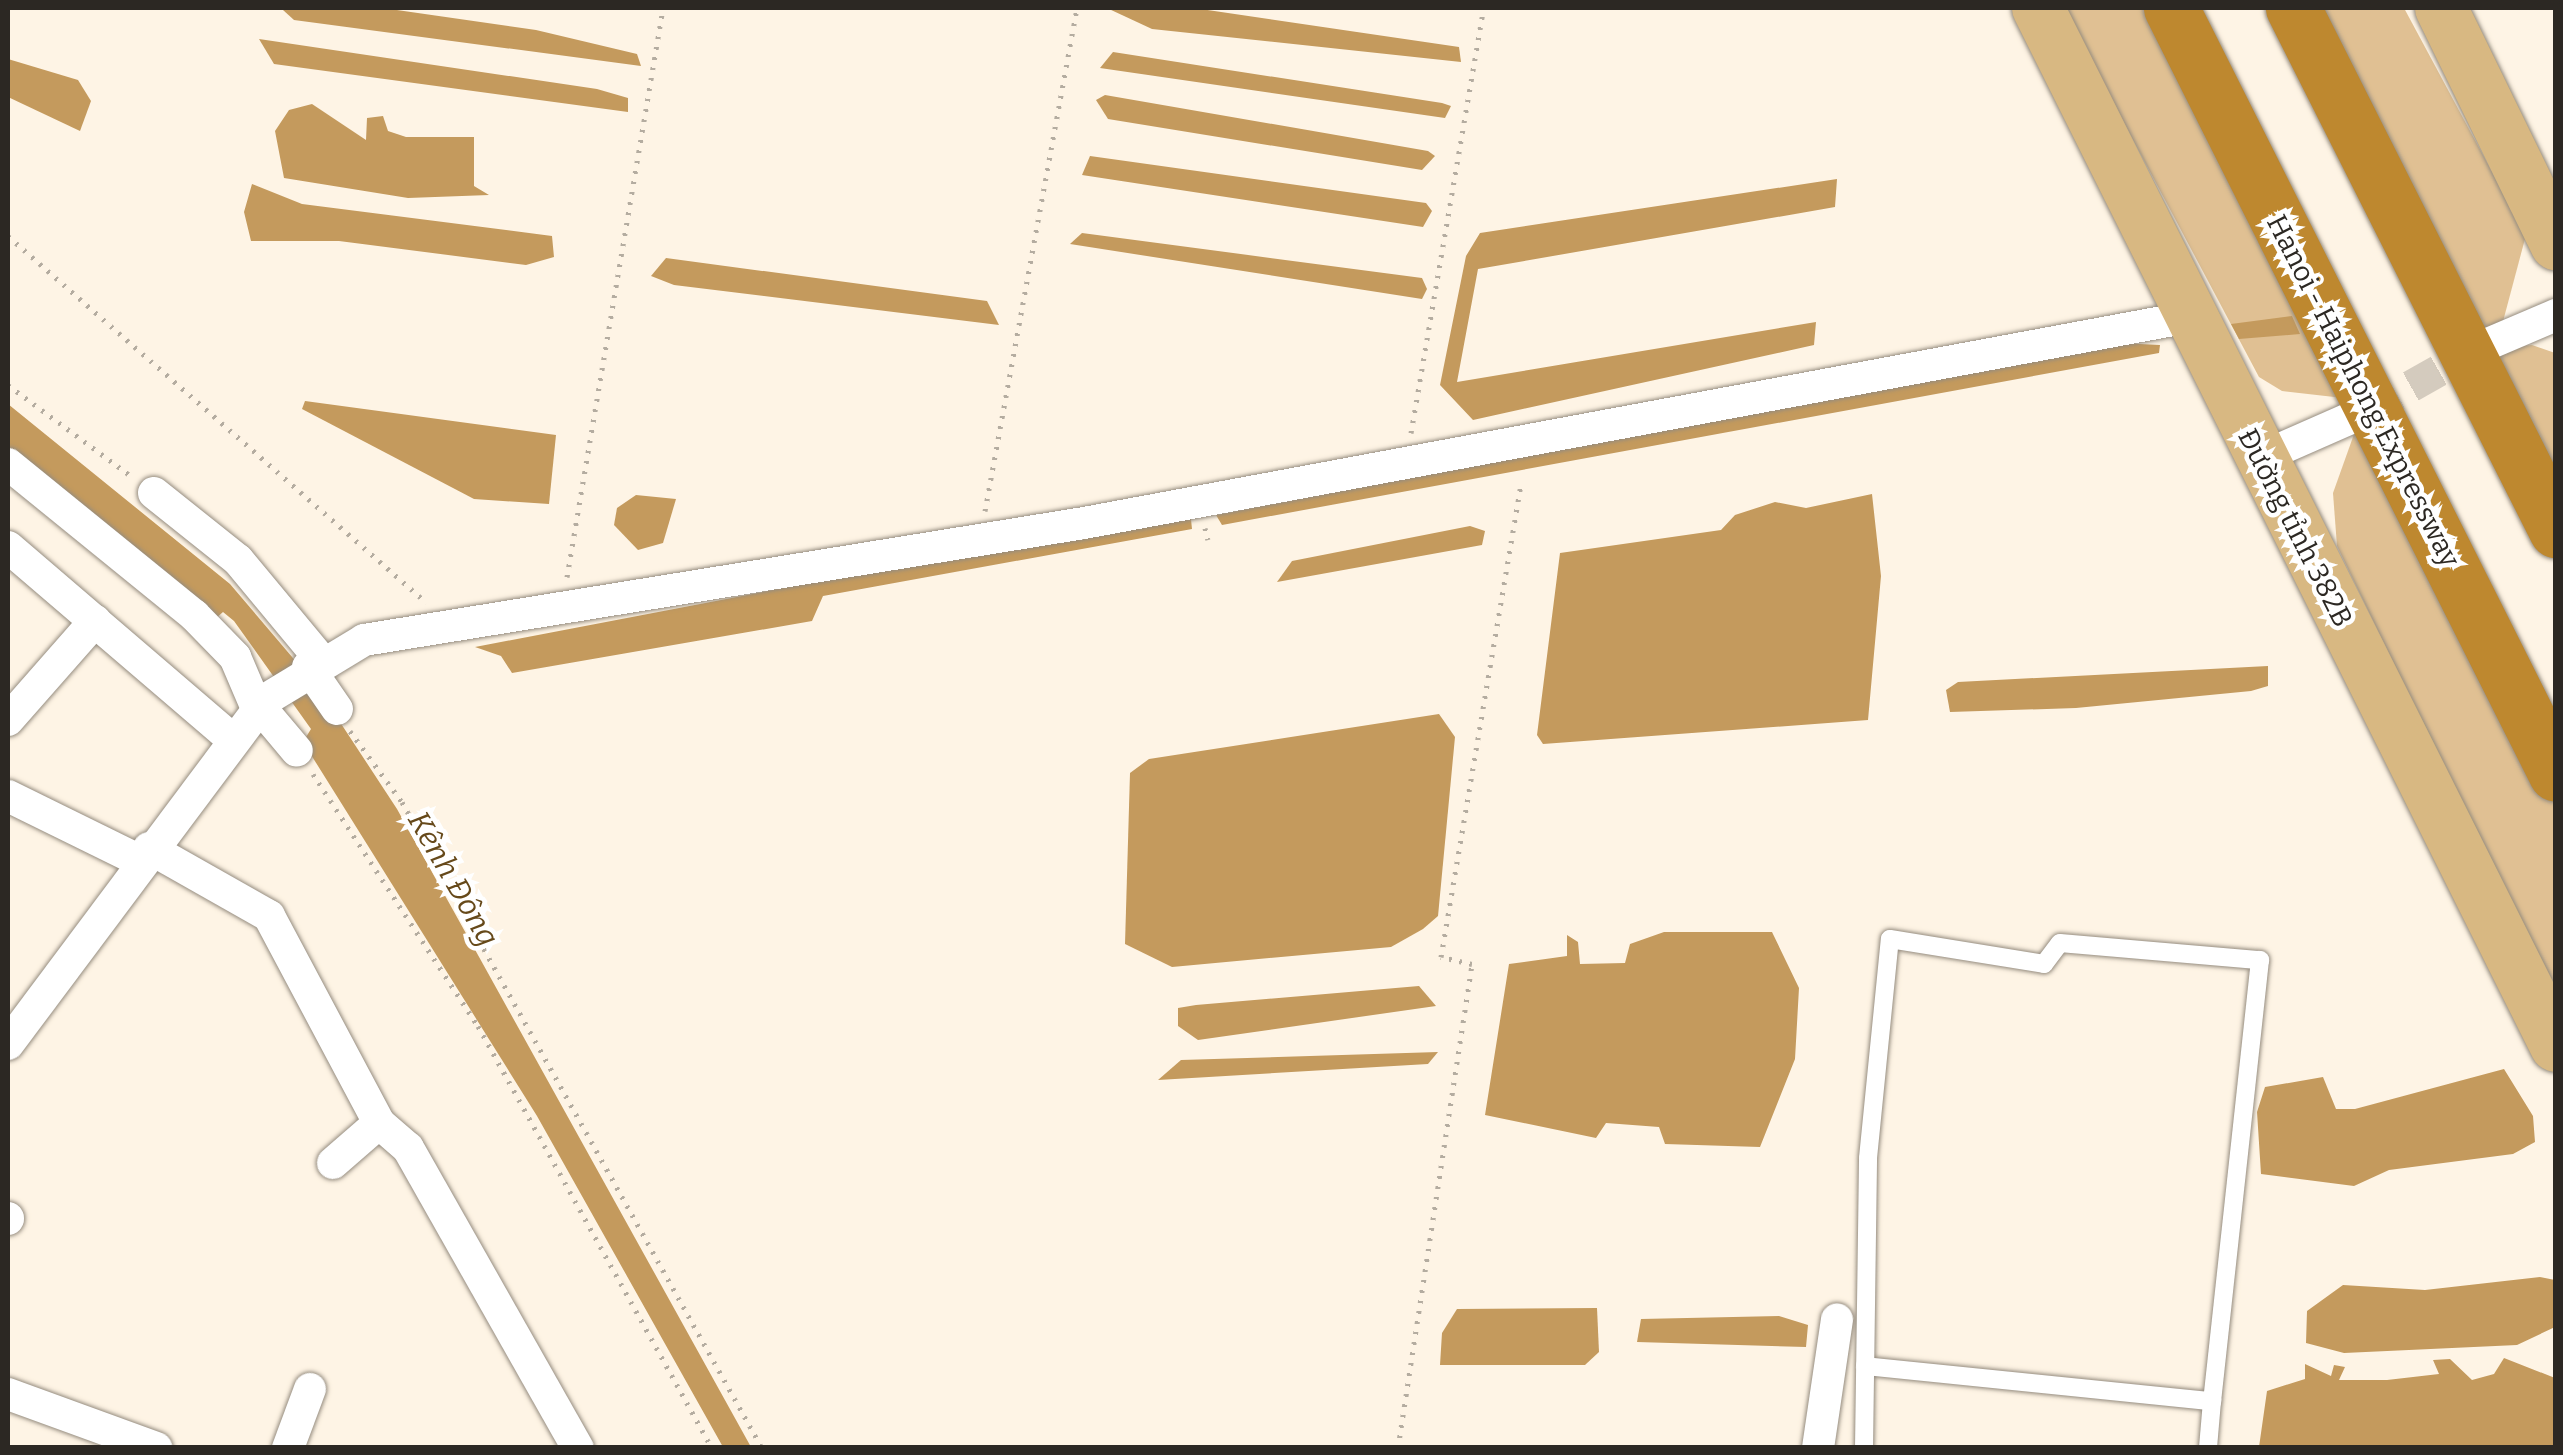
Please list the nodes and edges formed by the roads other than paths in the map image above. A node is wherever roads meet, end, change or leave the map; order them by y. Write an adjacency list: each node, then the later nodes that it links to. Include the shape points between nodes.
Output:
1 (2038, 8): 7 (main road, Đường tỉnh 382B)
2 (2172, 8): 22 (highway, Hanoi - Haiphong Expressway)
3 (2294, 8): 13 (highway)
4 (2442, 8): 5 (main road)
5 (2556, 244)
6 (2556, 315): 8 (street)
7 (2189, 317): 10 (main road, Đường tỉnh 382B); 16 (street, via 980,539 436,625)
8 (2480, 347)
9 (2369, 410): 10 (street)
10 (2260, 458): 26 (main road, Đường tỉnh 382B)
11 (8, 464): 17 (street, via 194,615 235,657)
12 (154, 493): 16 (street, via 238,560)
13 (2556, 530)
14 (8, 546): 15 (street)
15 (95, 621): 19 (street); 20 (street)
16 (315, 663): 17 (street); 18 (street)
17 (261, 706): 20 (street); 21 (street)
18 (337, 709)
19 (8, 720)
20 (233, 740): 24 (street)
21 (297, 751)
22 (2556, 774)
23 (8, 796): 24 (street)
24 (144, 854): 25 (street); 27 (street, via 269,916)
25 (8, 1044)
26 (2556, 1046)
27 (378, 1123): 28 (street); 36 (street, via 408,1148 466,1263)
28 (333, 1162)
29 (1836, 1319): 37 (street)
30 (1865, 1366): 33 (lane); 33 (lane, via 1868,1158 1890,939 2044,964 2060,943 2260,960); 38 (lane)
31 (310, 1389): 35 (street)
32 (8, 1394): 34 (street)
33 (2212, 1401): 39 (lane)
34 (156, 1448)
35 (288, 1448)
36 (578, 1448)
37 (1818, 1448)
38 (1864, 1448)
39 (2208, 1448)

